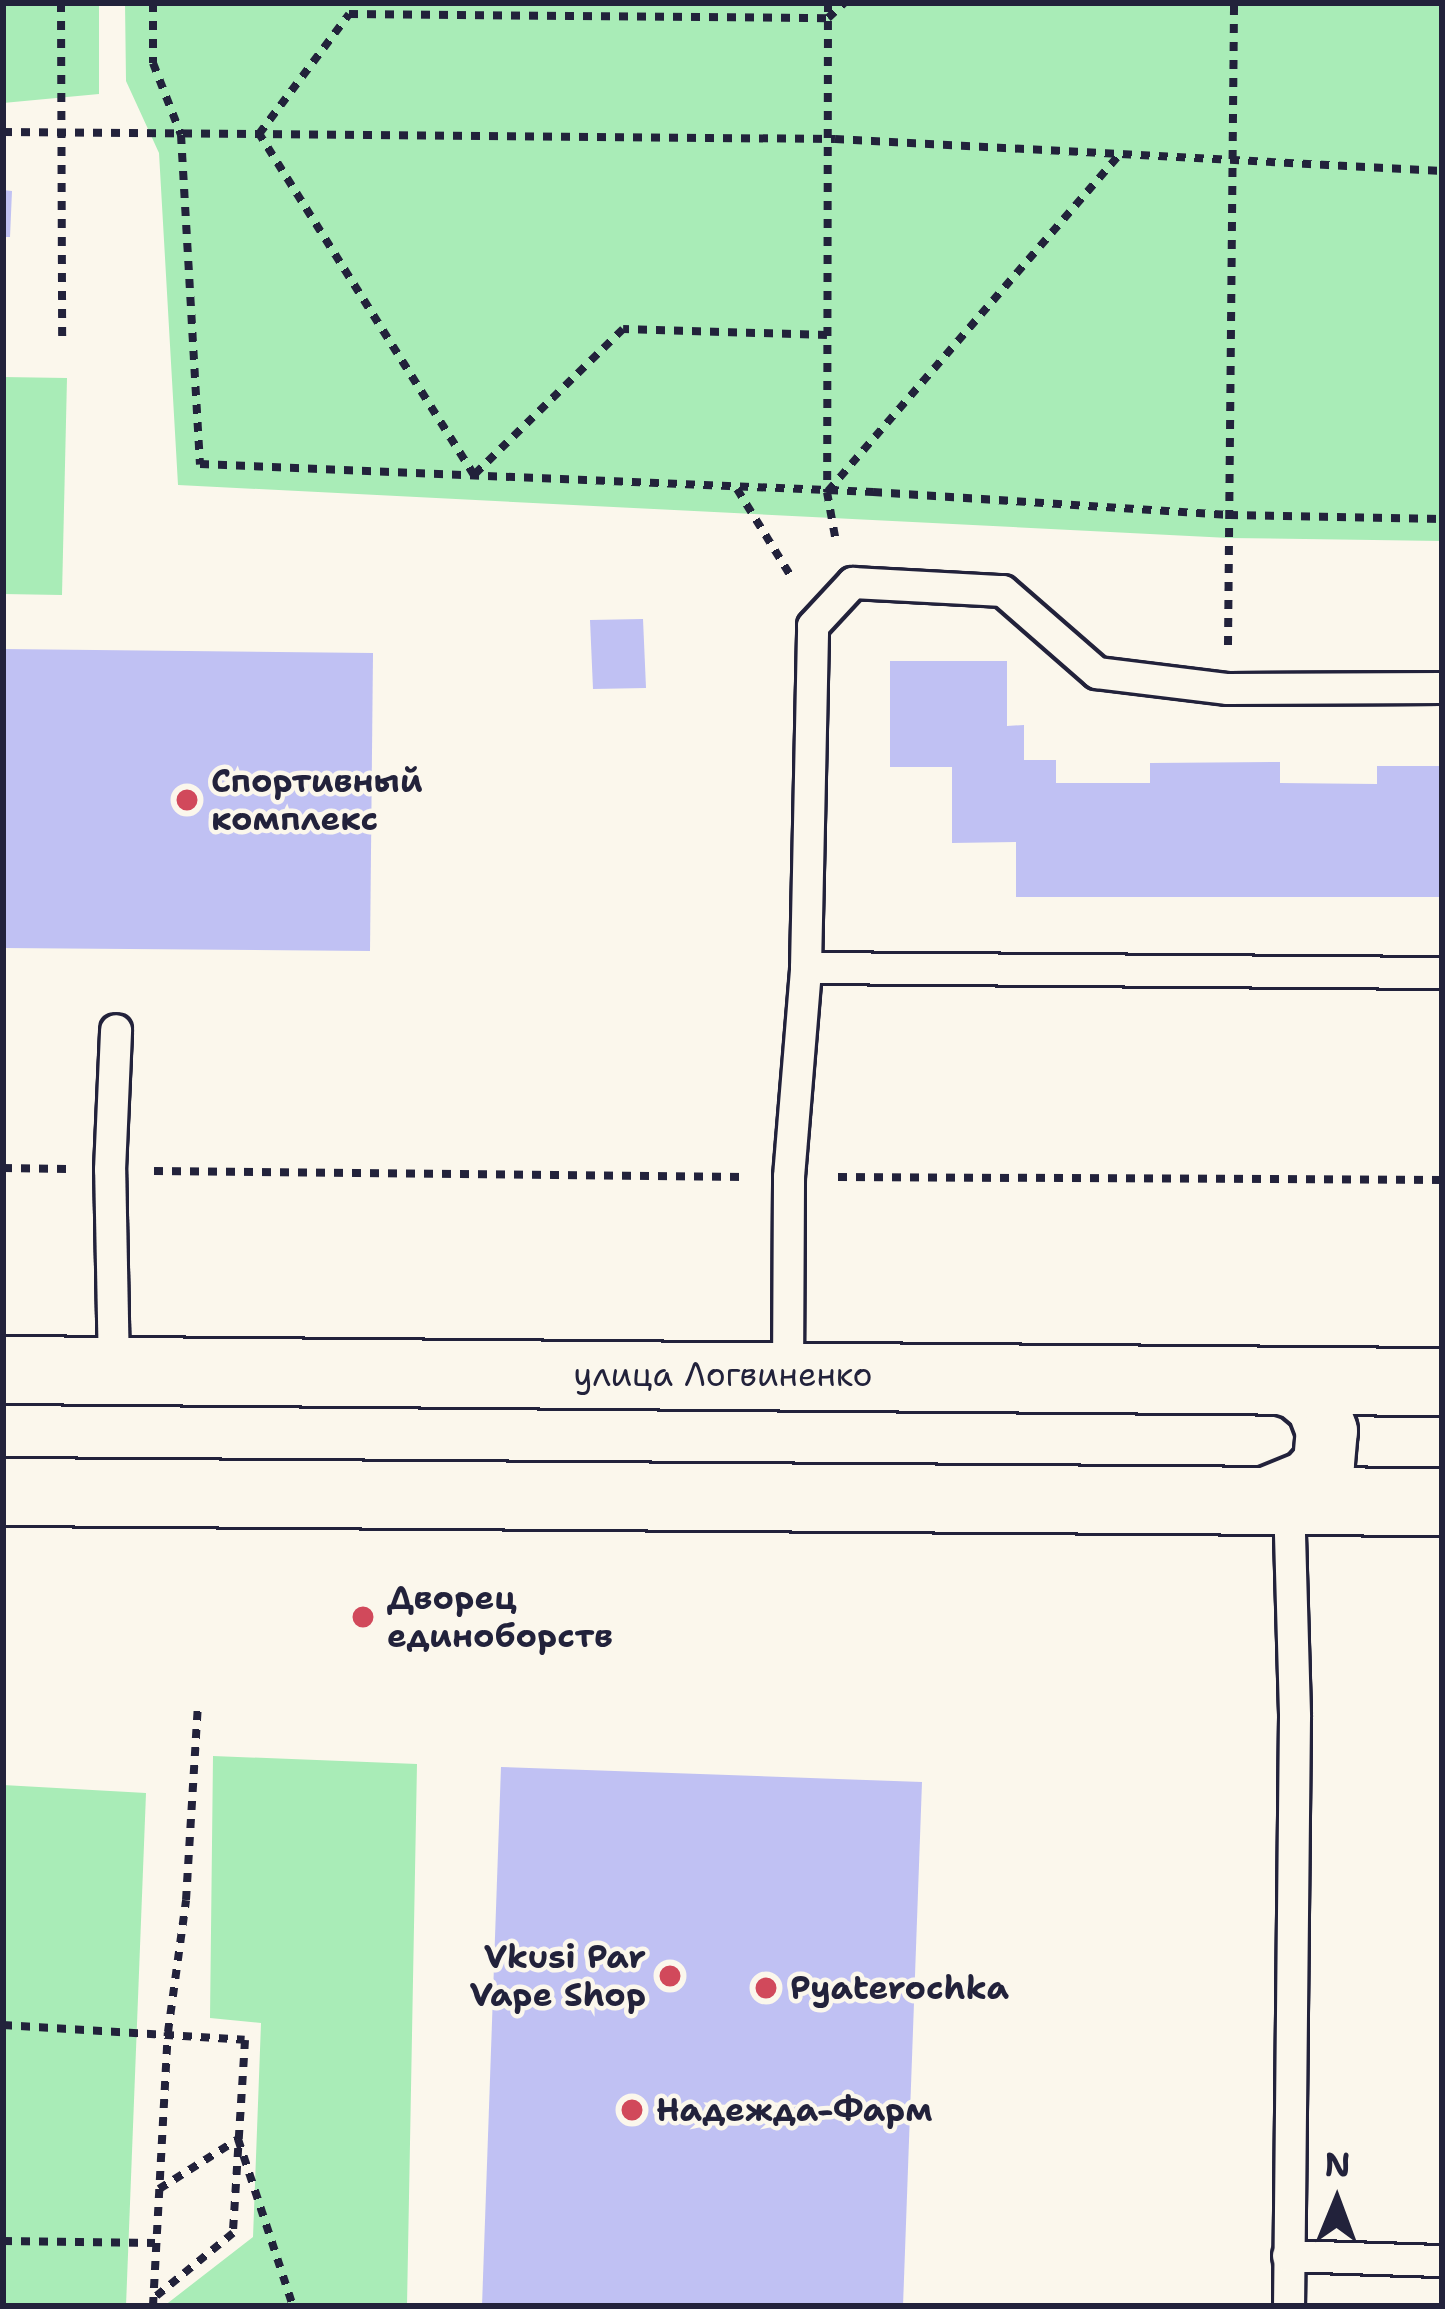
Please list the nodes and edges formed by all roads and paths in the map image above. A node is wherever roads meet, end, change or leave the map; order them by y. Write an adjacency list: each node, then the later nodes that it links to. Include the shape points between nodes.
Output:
1 (61, 3): 8 (path)
2 (153, 3): 10 (path, via 153,63)
3 (828, 3): 6 (path)
4 (844, 3): 6 (path)
5 (1234, 3): 13 (path)
6 (828, 19): 9 (path, via 349,14); 11 (path)
7 (3, 132): 8 (path)
8 (65, 134): 10 (path); 16 (path)
9 (259, 134): 10 (path); 11 (path); 17 (path)
10 (181, 135): 17 (path, via 200,464)
11 (828, 139): 12 (path); 15 (path)
12 (1122, 152): 13 (path); 19 (path)
13 (1234, 157): 14 (path); 20 (path)
14 (1442, 171)
15 (827, 335): 17 (path, via 623,328); 19 (path)
16 (62, 339)
17 (474, 475): 18 (path)
18 (736, 487): 19 (path); 23 (path)
19 (827, 492): 20 (path); 22 (path)
20 (1229, 515): 21 (path); 25 (path)
21 (1442, 519)
22 (846, 591): 23 (lane); 25 (lane, via 853,583 1003,590 1097,673)
23 (819, 620): 26 (lane, via 812,626)
24 (1442, 688): 25 (lane)
25 (1228, 689)
26 (806, 968): 27 (lane); 31 (lane)
27 (1442, 973)
28 (116, 1030): 30 (lane)
29 (3, 1168): 30 (path)
30 (110, 1171): 31 (path); 34 (lane)
31 (789, 1177): 32 (path); 35 (lane)
32 (1442, 1180)
33 (3, 1370): 34 (main road, улица Логвиненко)
34 (114, 1371): 35 (main road, улица Логвиненко)
35 (788, 1375): 36 (main road, улица Логвиненко)
36 (1268, 1380): 37 (main road, улица Логвиненко); 39 (street, via 1317,1405 1327,1431 1324,1463)
37 (1442, 1382)
38 (3, 1492): 39 (main road)
39 (1275, 1500): 40 (main road); 48 (lane, via 1295,1717)
40 (1442, 1502)
41 (198, 1703): 43 (path)
42 (3, 2025): 43 (path)
43 (168, 2032): 44 (path, via 245,2040); 45 (path)
44 (238, 2139): 45 (path); 50 (path, via 232,2233); 51 (path)
45 (158, 2190): 47 (path)
46 (3, 2242): 47 (path)
47 (155, 2242): 50 (path)
48 (1288, 2256): 49 (lane); 52 (lane)
49 (1442, 2260)
50 (153, 2302)
51 (293, 2306)
52 (1289, 2306)

